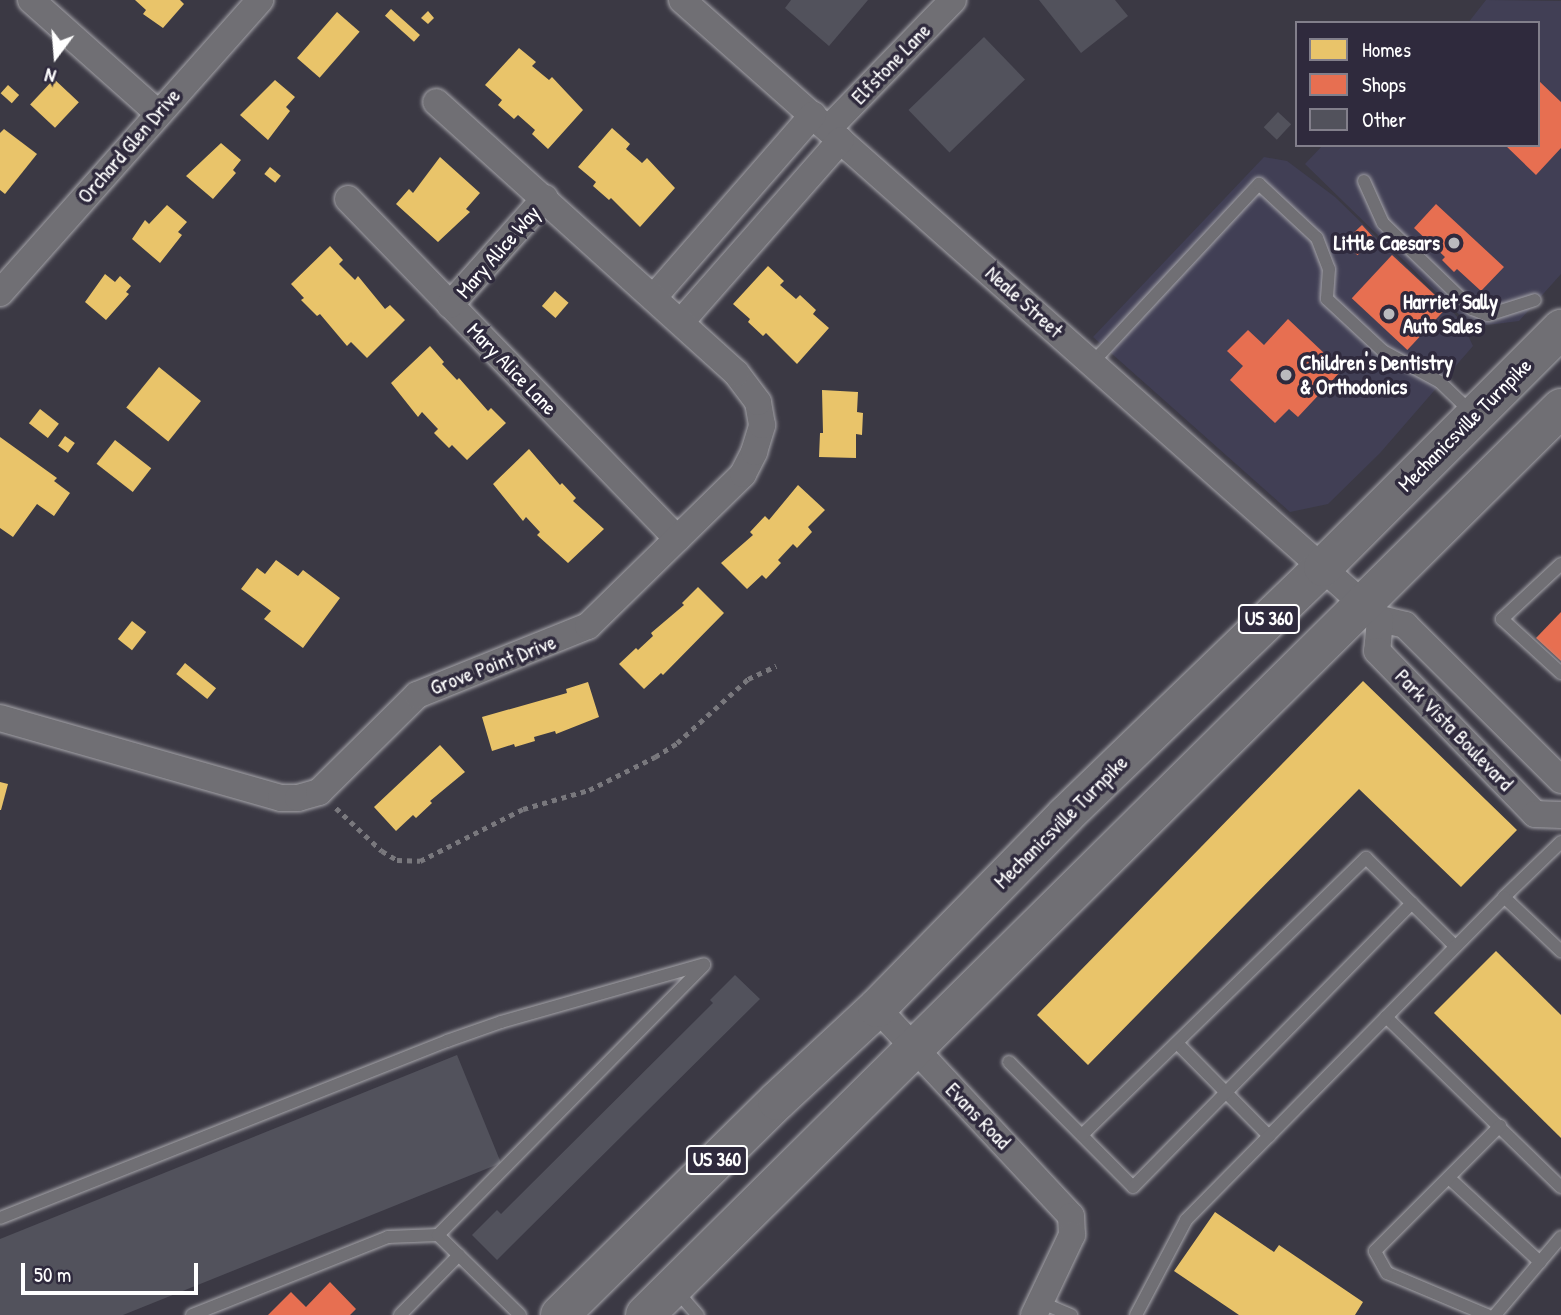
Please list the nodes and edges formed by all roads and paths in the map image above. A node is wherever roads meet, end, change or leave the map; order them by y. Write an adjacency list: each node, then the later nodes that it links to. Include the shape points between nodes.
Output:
1 (31, 0): 6 (street)
2 (260, 0): 6 (street, Orchard Glen Drive)
3 (682, 0): 7 (street, Neale Street)
4 (953, 0): 7 (street, Elfstone Lane)
5 (436, 102): 9 (street, Grove Point Drive)
6 (158, 113): 11 (street, Orchard Glen Drive)
7 (828, 128): 12 (street); 15 (street); 17 (street, Neale Street)
8 (1364, 181): 13 (lane, via 1383,223 1472,309 1488,314)
9 (545, 198): 12 (street, Grove Point Drive); 14 (street, Mary Alice Way)
10 (348, 199): 14 (street, Mary Alice Lane)
11 (0, 293)
12 (654, 297): 15 (street, Grove Point Drive)
13 (1535, 300)
14 (450, 305): 20 (street, Mary Alice Lane)
15 (681, 322): 20 (street, Grove Point Drive, via 736,373 758,402 762,425 743,474)
16 (1561, 329): 18 (highway, Mechanicsville Turnpike / US 360)
17 (1092, 363): 18 (lane, via 1259,184 1317,239 1329,269 1326,299 1383,351 1440,382); 22 (street, Neale Street)
18 (1474, 416): 22 (highway, Mechanicsville Turnpike / US 360)
19 (1552, 423): 23 (highway, US 360)
20 (677, 539): 28 (street, Grove Point Drive, via 588,626 417,695)
21 (1561, 564): 25 (lane, via 1502,619)
22 (1323, 567): 23 (street, Neale Street); 35 (highway, Mechanicsville Turnpike / US 360, via 1066,815)
23 (1372, 612): 27 (street, Park Vista Boulevard, via 1405,625); 29 (street, Park Vista Boulevard, via 1377,651 1535,814); 38 (highway, US 360)
24 (776, 666): 28 (path, via 748,679 655,757 589,790 523,809 420,861 397,860 382,851)
25 (1561, 673)
26 (0, 718): 28 (street, via 281,797)
27 (1561, 780)
28 (319, 792)
29 (1561, 815)
30 (1561, 842): 31 (lane)
31 (1504, 897): 33 (lane); 34 (lane)
32 (1412, 903): 33 (lane); 37 (lane, via 1366,858); 40 (lane)
33 (1455, 946): 36 (lane)
34 (1561, 951)
35 (877, 1008): 38 (street, Evans Road); 56 (highway, Mechanicsville Turnpike / US 360)
36 (1386, 1017): 41 (lane); 43 (lane)
37 (1177, 1043): 40 (lane); 42 (lane)
38 (914, 1048): 51 (highway, US 360); 52 (street, Evans Road, via 1071,1216 1072,1235)
39 (1009, 1062): 42 (lane)
40 (1225, 1092): 42 (lane, via 1133,1187); 43 (lane)
41 (1500, 1126): 44 (lane); 45 (lane)
42 (1082, 1135)
43 (1269, 1136): 60 (lane, via 1186,1220)
44 (1450, 1178): 50 (lane); 61 (lane, via 1375,1251 1388,1273)
45 (1561, 1187)
46 (0, 1218): 47 (lane, via 447,1041 704,964)
47 (438, 1235): 49 (lane); 53 (lane, via 388,1237)
48 (1561, 1237): 50 (lane)
49 (458, 1255): 54 (lane); 55 (lane)
50 (1540, 1262): 62 (lane)
51 (673, 1287): 57 (highway, US 360); 58 (lane)
52 (1037, 1308): 59 (lane)
53 (192, 1315)
54 (400, 1315)
55 (520, 1315)
56 (560, 1315)
57 (645, 1315)
58 (698, 1315)
59 (1071, 1315)
60 (1136, 1315)
61 (1487, 1315)
62 (1494, 1315)

